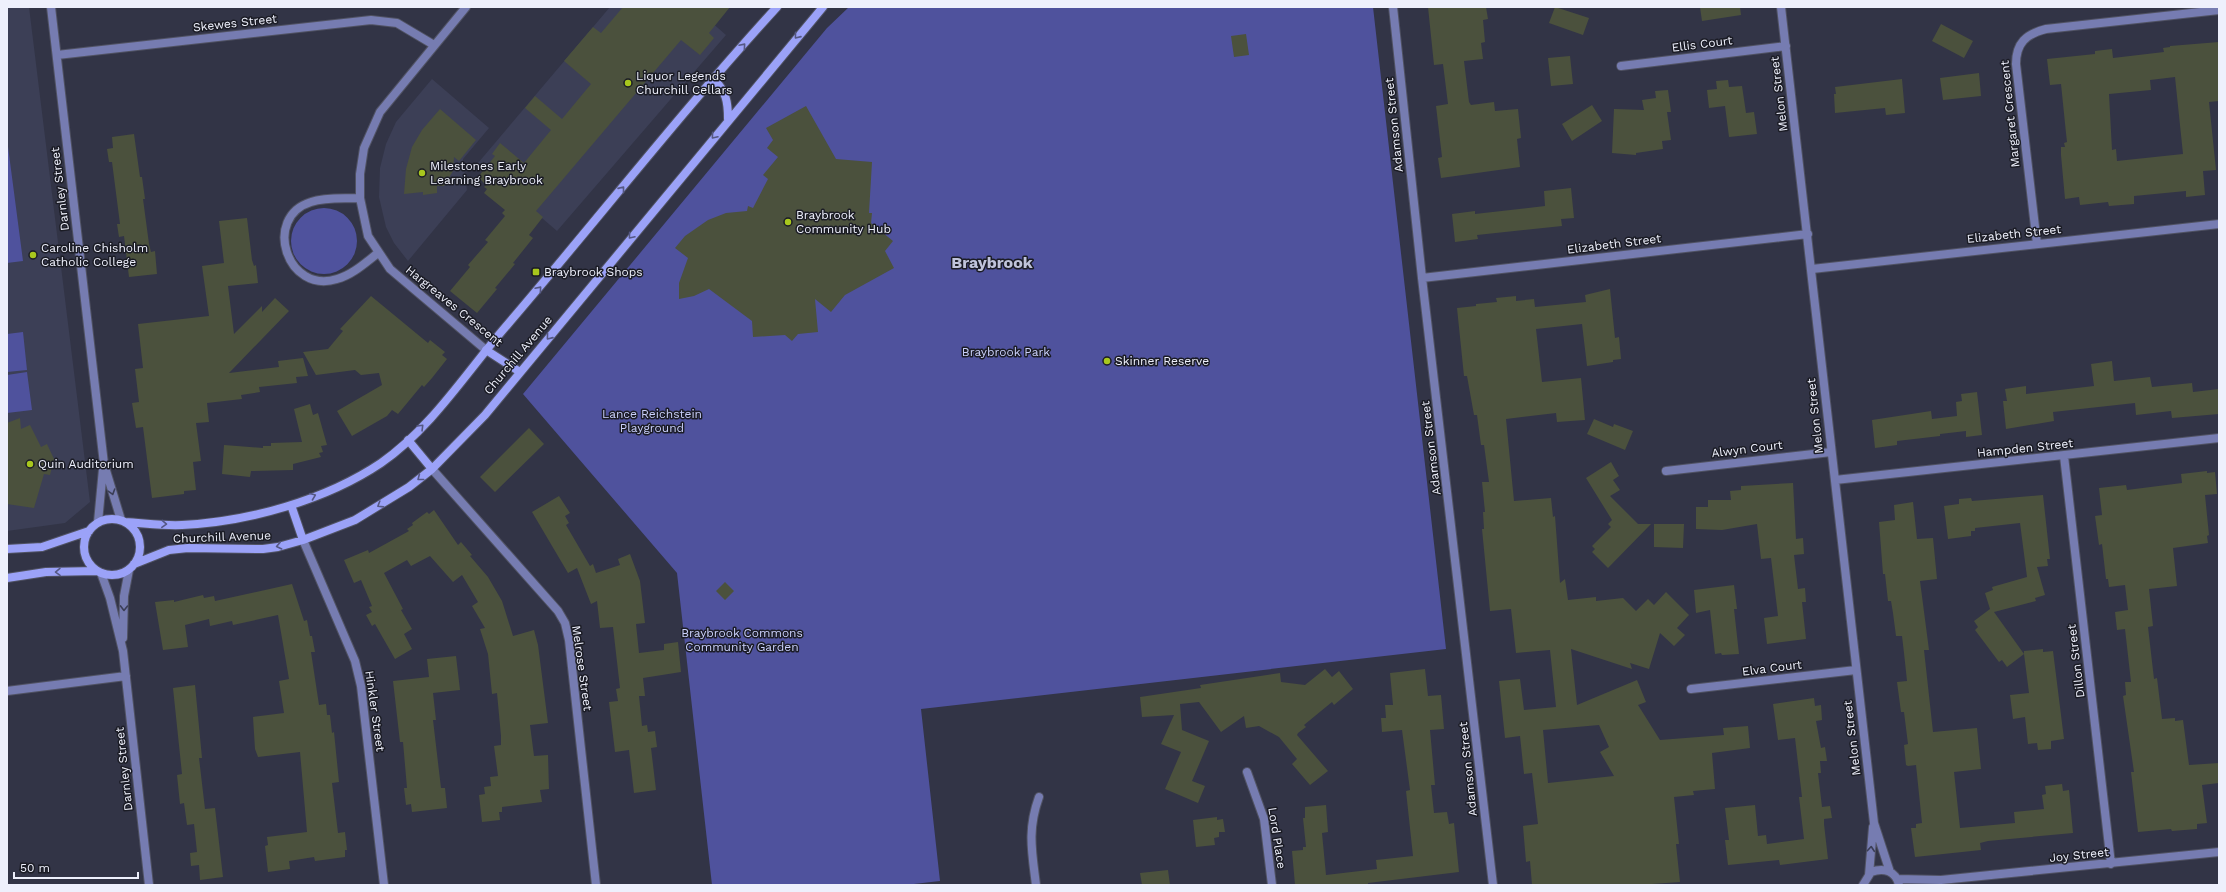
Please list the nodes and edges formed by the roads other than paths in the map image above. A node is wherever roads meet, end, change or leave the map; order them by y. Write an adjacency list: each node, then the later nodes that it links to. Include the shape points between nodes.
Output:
1 (51, 7): 10 (street, Darnley Street)
2 (466, 7): 8 (street, Hargreaves Crescent)
3 (777, 7): 12 (main road, Churchill Avenue, one-way to 3)
4 (823, 7): 13 (main road, Churchill Avenue, one-way to 13)
5 (1393, 7): 20 (street, Adamson Street)
6 (1781, 7): 9 (street, Melon Street)
7 (2219, 10): 17 (street, Margaret Crescent, via 2046,29 2028,35 2020,43 2016,53 2016,64)
8 (434, 45): 10 (street, Skewes Street, via 397,23 371,20); 14 (street, Hargreaves Crescent, via 380,112 372,128 363,155)
9 (1786, 46): 11 (street, Ellis Court); 16 (street, Melon Street)
10 (57, 55): 27 (street, Darnley Street)
11 (1621, 66)
12 (714, 79): 13 (main road, via 728,100); 21 (main road, Churchill Avenue, one-way to 12)
13 (728, 119): 22 (main road, Churchill Avenue, one-way to 22)
14 (360, 198): 18 (street, Hargreaves Crescent, via 368,236); 18 (street, via 310,202 301,208 286,226 284,239 288,260 297,270 311,278 336,280)
15 (2219, 224): 17 (street, Elizabeth Street)
16 (1808, 234): 19 (street, Melon Street); 20 (street, Elizabeth Street)
17 (2037, 244): 19 (street, Elizabeth Street)
18 (378, 253): 21 (street, Hargreaves Crescent, via 401,280)
19 (1812, 269): 25 (street, Melon Street)
20 (1422, 278): 60 (street, Adamson Street)
21 (486, 350): 22 (main road, Hargreaves Crescent); 24 (main road, Churchill Avenue, one-way to 21, via 439,409)
22 (520, 372): 28 (main road, Churchill Avenue, via 485,415)
23 (2219, 438): 26 (street, Hampden Street)
24 (408, 440): 28 (main road, Melrose Street); 31 (main road, Churchill Avenue, one-way to 24, via 359,476 382,462)
25 (1831, 452): 29 (street, Alwyn Court); 30 (street, Melon Street)
26 (2064, 456): 30 (street, Hampden Street); 49 (street, Dillon Street)
27 (104, 464): 32 (street, Darnley Street, one-way to 32); 33 (street, Darnley Street)
28 (432, 469): 35 (main road, Churchill Avenue, one-way to 35, via 409,487 355,520); 57 (street, Melrose Street, via 558,611 565,623)
29 (1666, 471)
30 (1834, 480): 41 (street, Melon Street)
31 (291, 505): 32 (main road, Churchill Avenue, one-way to 31, via 202,524); 35 (main road, Hinkler Street)
32 (123, 521): 33 (main road, via 114,519); 37 (main road, via 133,528 139,541 139,555)
33 (98, 522): 34 (main road)
34 (89, 531): 36 (main road, via 42,547); 38 (main road, via 83,548 90,565)
35 (303, 540): 37 (main road, Churchill Avenue, one-way to 37, via 263,549 170,550); 56 (street, Hinkler Street, via 355,661 361,686)
36 (7, 549)
37 (132, 567): 38 (main road, via 120,574); 40 (street, Darnley Street, one-way to 40, via 124,596)
38 (99, 572): 39 (main road, one-way to 39, via 46,572); 40 (street, Darnley Street, via 110,598)
39 (7, 578)
40 (123, 651): 42 (street, Darnley Street)
41 (1856, 670): 43 (street, Elva Court); 47 (street, Melon Street)
42 (126, 676): 44 (street); 55 (street, Darnley Street)
43 (1691, 689)
44 (7, 692)
45 (1247, 772): 59 (street, Lord Place, via 1264,819)
46 (1039, 797): 58 (street, via 1032,816 1031,836)
47 (1874, 823): 50 (street, Melon Street); 51 (street, Melon Street, one-way to 47)
48 (2219, 852): 49 (street, Joy Street)
49 (2111, 864): 52 (street, Joy Street)
50 (1890, 872): 51 (street, via 1877,870); 53 (street)
51 (1869, 875): 54 (street)
52 (1941, 880): 53 (street, Joy Street); 61 (street, Joy Street)
53 (1898, 882)
54 (1861, 884)
55 (149, 885)
56 (384, 885)
57 (596, 885)
58 (1036, 885)
59 (1272, 885)
60 (1493, 885)
61 (1926, 885)

